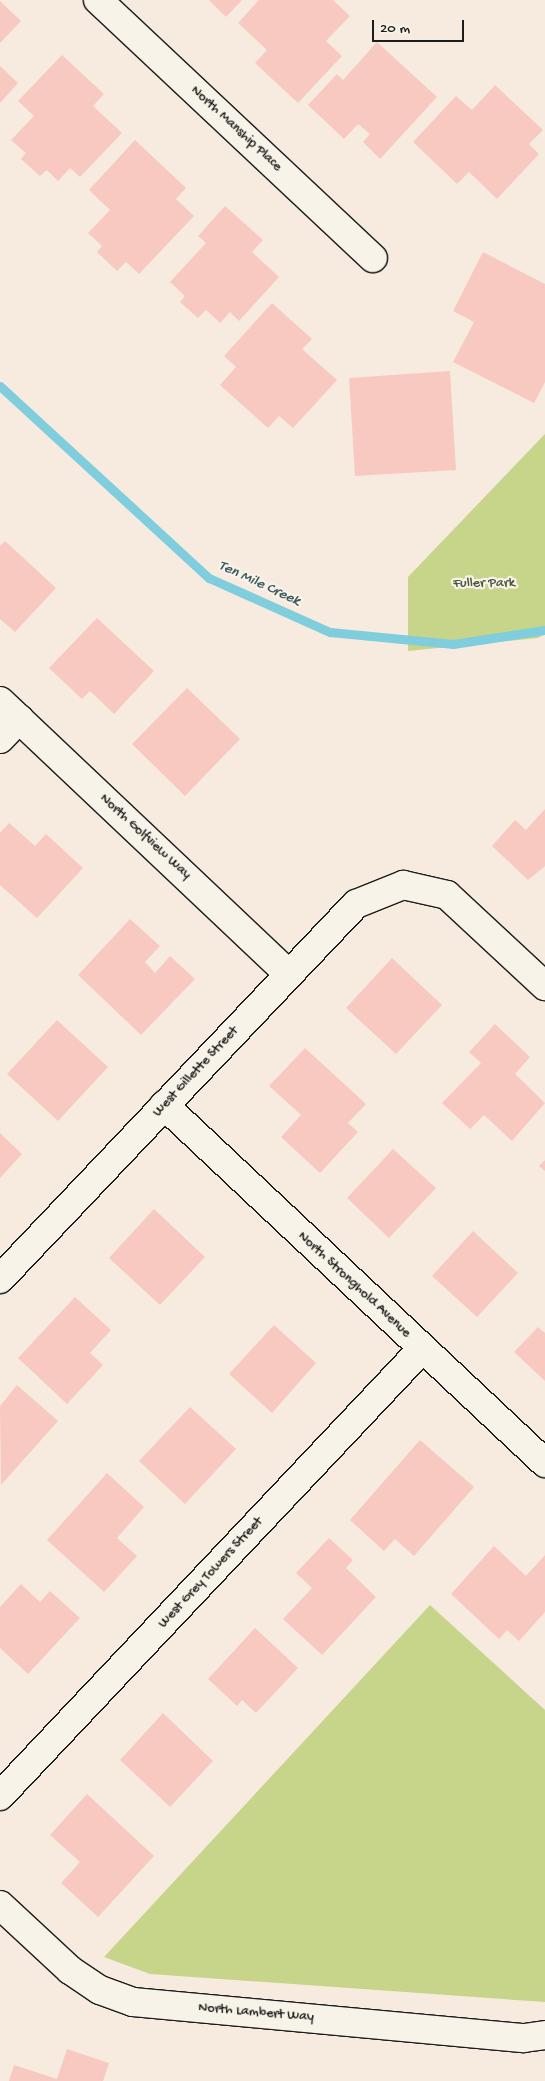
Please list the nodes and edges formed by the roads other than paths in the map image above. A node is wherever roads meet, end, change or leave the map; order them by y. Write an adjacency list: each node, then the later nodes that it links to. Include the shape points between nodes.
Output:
1 (98, 0): 2 (street, North Manship Place)
2 (373, 258)
3 (10, 710): 4 (street); 5 (street, North Golfview Way)
4 (0, 739)
5 (289, 974): 6 (street, West Gillette Street, via 356,904 404,885 447,895); 7 (street, West Gillette Street)
6 (545, 986)
7 (164, 1106): 8 (street, West Gillette Street); 9 (street, North Stronghold Avenue)
8 (0, 1279)
9 (422, 1349): 10 (street, North Stronghold Avenue); 11 (street, West Grey Towers Street)
10 (545, 1463)
11 (0, 1796)
12 (0, 1905): 13 (street, North Lambert Way, via 70,1970 100,1990 133,2002 524,2038)
13 (545, 2035)

